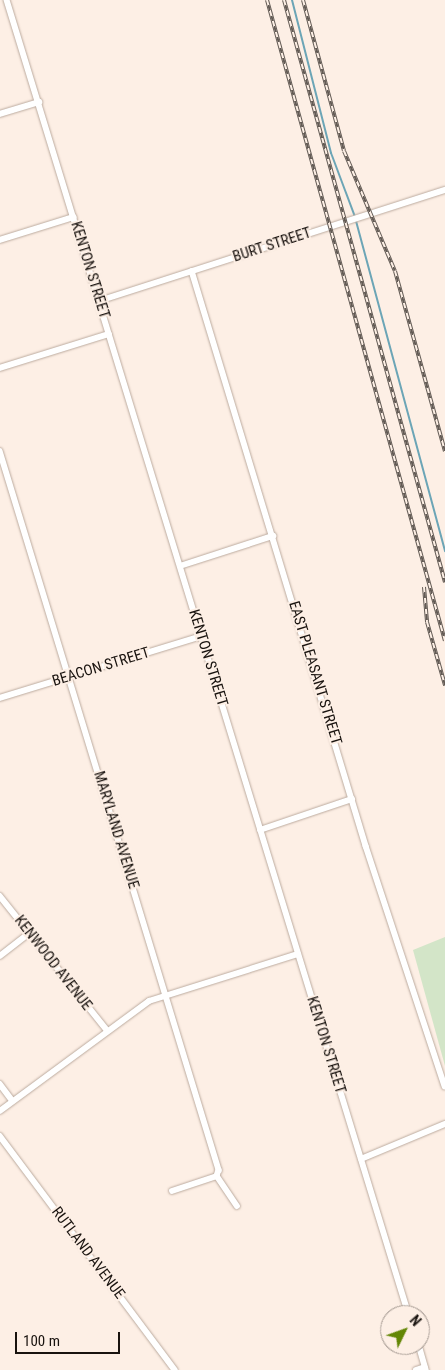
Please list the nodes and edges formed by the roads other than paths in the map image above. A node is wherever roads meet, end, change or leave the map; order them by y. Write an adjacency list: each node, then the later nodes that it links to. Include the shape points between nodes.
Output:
1 (7, 0): 2 (street, KENTON STREET)
2 (38, 102): 3 (street); 5 (street, KENTON STREET)
3 (0, 114)
4 (445, 190): 7 (street, BURT STREET)
5 (74, 217): 6 (street); 8 (street, KENTON STREET)
6 (0, 240)
7 (192, 271): 8 (street, BURT STREET); 12 (street, EAST PLEASANT STREET)
8 (99, 301): 9 (street, KENTON STREET)
9 (109, 334): 10 (street); 13 (street, KENTON STREET)
10 (0, 368)
11 (0, 451): 15 (street, MARYLAND AVENUE)
12 (273, 536): 13 (street); 17 (street, EAST PLEASANT STREET)
13 (180, 566): 14 (street, KENTON STREET)
14 (202, 636): 15 (street, BEACON STREET); 18 (street, KENTON STREET)
15 (69, 677): 16 (street, BEACON STREET); 23 (street, MARYLAND AVENUE)
16 (0, 698)
17 (352, 799): 18 (street); 26 (street, EAST PLEASANT STREET)
18 (260, 830): 21 (street, KENTON STREET)
19 (0, 896): 20 (street, KENWOOD AVENUE)
20 (29, 933): 22 (street); 24 (street, KENWOOD AVENUE)
21 (298, 954): 23 (street); 31 (street, KENTON STREET)
22 (0, 956)
23 (166, 995): 24 (street, via 140,1005); 32 (street, MARYLAND AVENUE, via 219,1170)
24 (106, 1030): 27 (street)
25 (0, 1084): 27 (street)
26 (445, 1086)
27 (13, 1101): 28 (street)
28 (0, 1111)
29 (445, 1124): 31 (street)
30 (0, 1136): 38 (street, RUTLAND AVENUE)
31 (361, 1159): 35 (street, KENTON STREET)
32 (217, 1176): 33 (street); 34 (street, MARYLAND AVENUE)
33 (172, 1191)
34 (237, 1206)
35 (406, 1305)
36 (422, 1355): 37 (street)
37 (426, 1368): 39 (street)
38 (176, 1370)
39 (416, 1370)

